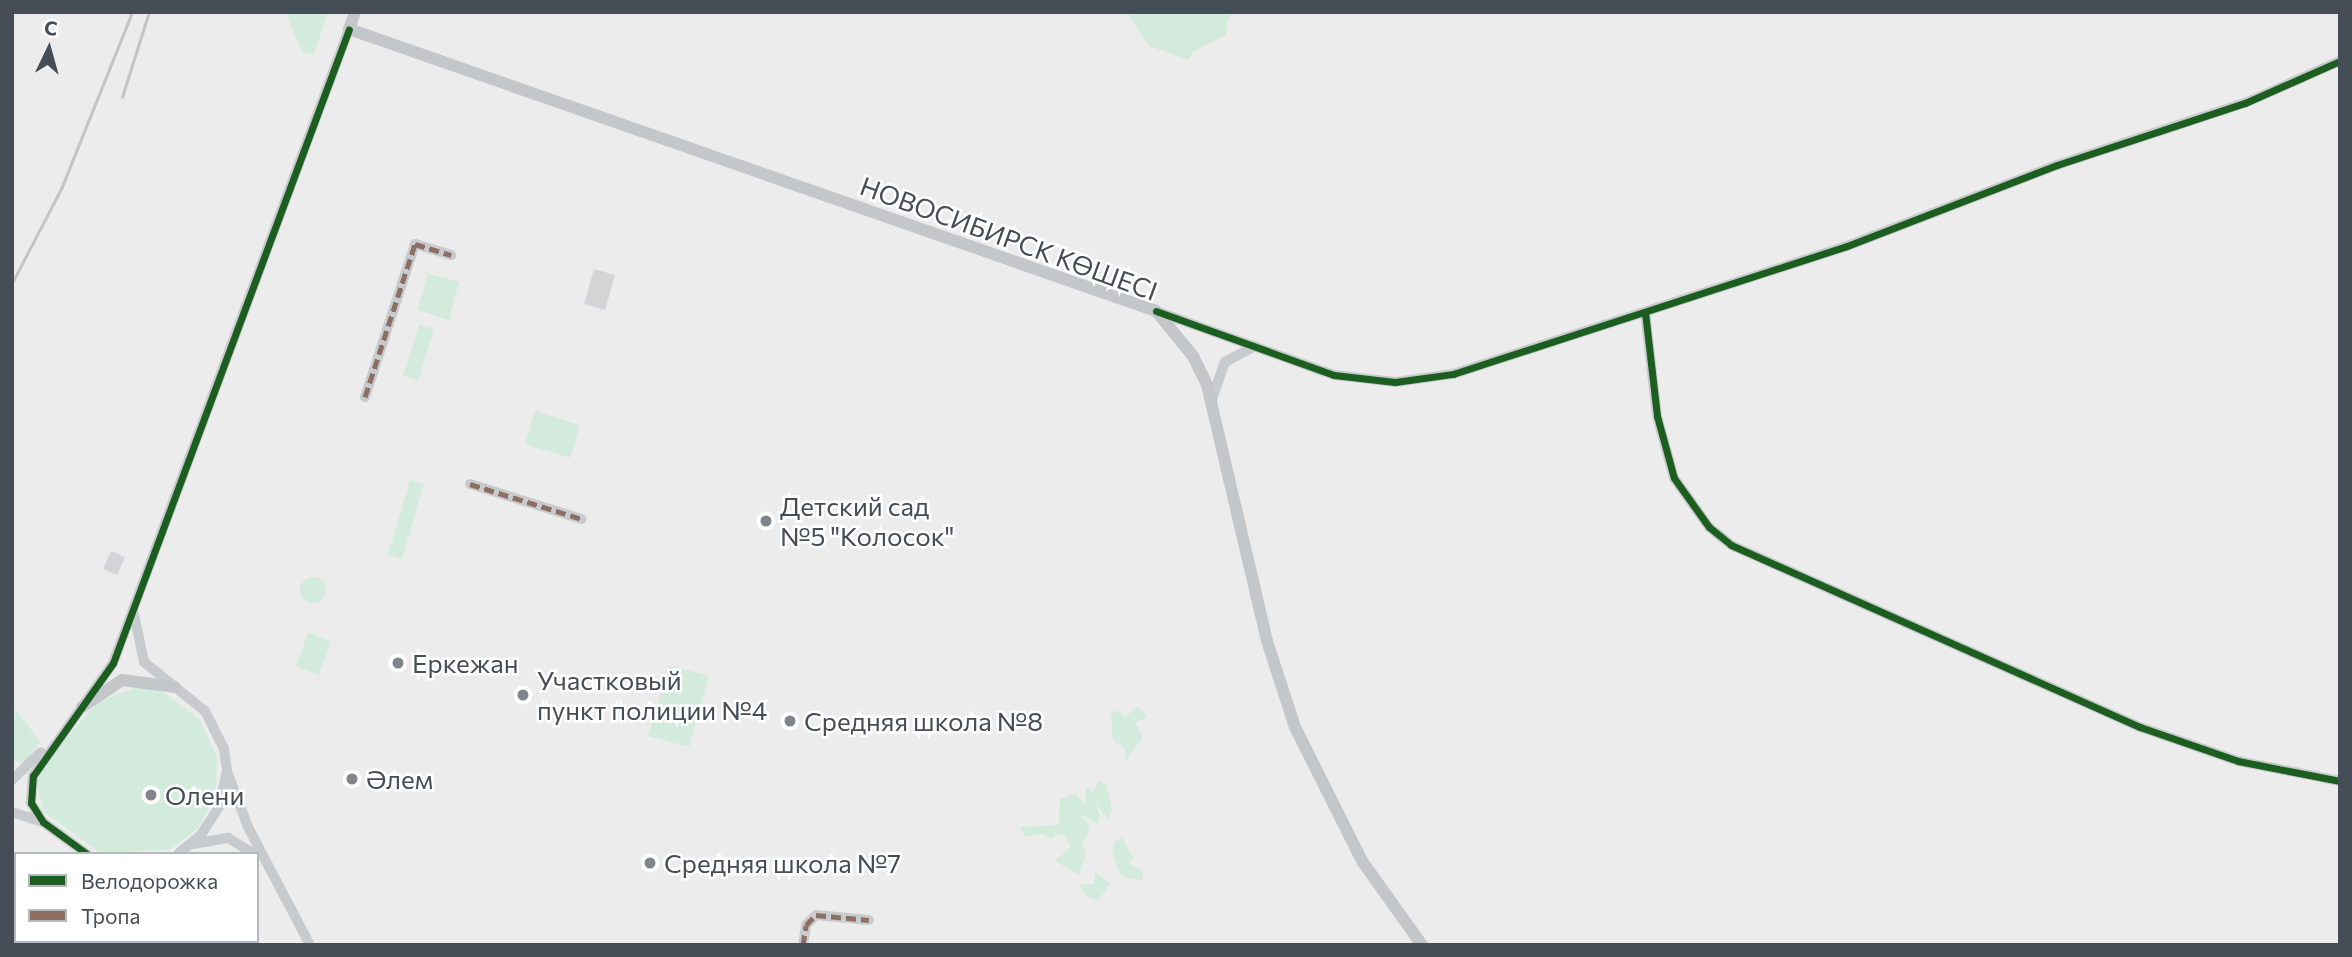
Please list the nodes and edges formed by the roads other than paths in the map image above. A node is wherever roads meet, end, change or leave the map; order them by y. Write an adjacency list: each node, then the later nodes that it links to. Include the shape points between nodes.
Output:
1 (355, 12): 2 (main road)
2 (349, 29): 5 (main road, НОВОСИБИРСК КӨШЕСІ); 12 (street)
3 (2340, 61): 6 (street, via 2245,103)
4 (451, 255): 8 (street, via 415,244)
5 (1156, 311): 7 (street); 9 (main road, НОВОСИБИРСК КӨШЕСІ, via 1193,356)
6 (1645, 312): 7 (street, via 1473,368 1413,381 1334,375); 18 (street, via 1660,434 1674,478 1709,527 1731,545 2140,727 2238,761)
7 (1255, 346): 9 (street, via 1225,362)
8 (365, 397)
9 (1212, 400): 30 (main road, НОВОСИБИРСК КӨШЕСІ, via 1267,641 1296,727 1362,861)
10 (470, 484): 11 (street)
11 (582, 519)
12 (134, 613): 13 (street, via 144,662); 14 (street, via 113,663)
13 (175, 687): 14 (main road, via 122,680); 16 (street, via 213,721)
14 (82, 707): 15 (street)
15 (54, 739): 17 (street); 20 (street, via 30,786 31,803)
16 (227, 771): 21 (street, via 215,817); 26 (street)
17 (12, 780)
18 (2340, 781)
19 (12, 812): 20 (street)
20 (43, 822): 22 (street)
21 (190, 846): 23 (street); 24 (street, via 228,838)
22 (84, 852)
23 (181, 852)
24 (251, 852)
25 (259, 858): 26 (street)
26 (267, 866): 28 (street)
27 (869, 920): 29 (street, via 816,915 806,925)
28 (310, 945)
29 (803, 945)
30 (1422, 945)

